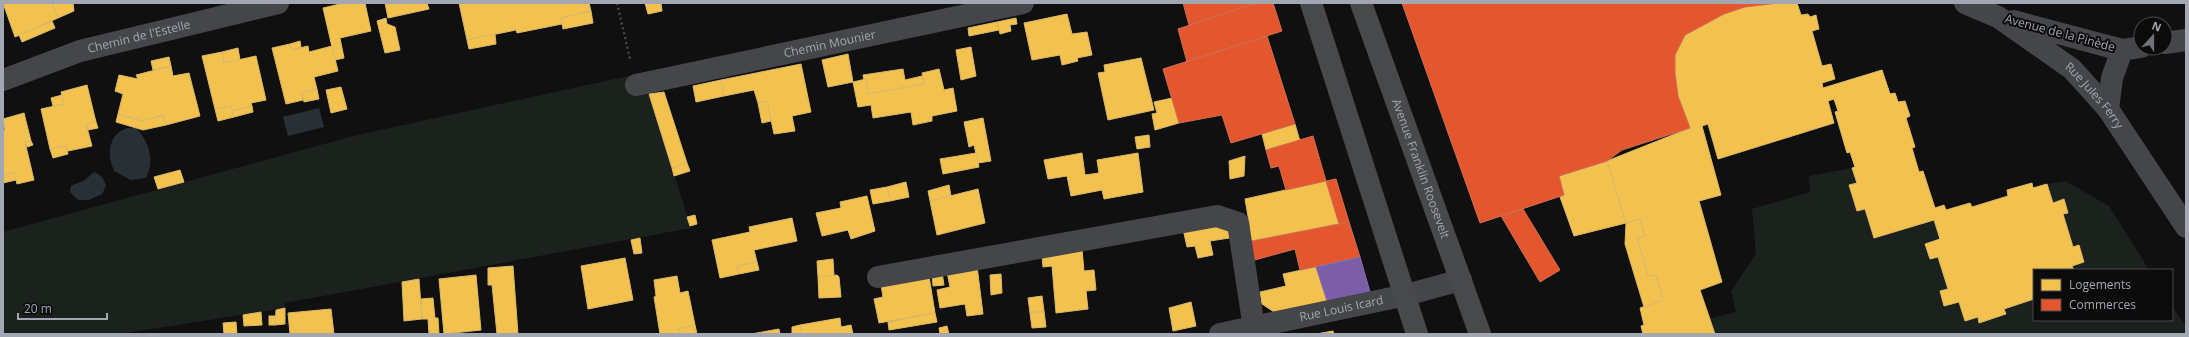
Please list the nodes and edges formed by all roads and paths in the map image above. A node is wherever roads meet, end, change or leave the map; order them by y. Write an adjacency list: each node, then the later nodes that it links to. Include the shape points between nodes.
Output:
1 (278, 3): 7 (street, Chemin de l'Estelle)
2 (617, 3): 13 (path)
3 (1023, 3): 13 (street, Chemin Mounier)
4 (1311, 3): 18 (main road)
5 (1361, 3): 17 (main road, Avenue Franklin Roosevelt)
6 (1965, 3): 8 (street, Rue Jules Ferry)
7 (247, 7): 12 (street, Chemin de l'Estelle, via 80,51)
8 (1998, 17): 11 (street, Avenue de la Pinède); 14 (street, Rue Jules Ferry, via 2072,69)
9 (2186, 40): 10 (street)
10 (2173, 42)
11 (2131, 48): 14 (street, Avenue de la Pinède, via 2112,78)
12 (3, 80)
13 (636, 85)
14 (2108, 109): 15 (street, Rue Jules Ferry)
15 (2186, 227)
16 (878, 277): 19 (street, via 1216,216 1238,223)
17 (1461, 280): 18 (street, Rue Louis Icard); 22 (main road, Avenue Franklin Roosevelt)
18 (1406, 295): 19 (street, Rue Louis Icard); 21 (main road)
19 (1254, 328): 20 (street, Rue Louis Icard)
20 (1220, 334)
21 (1417, 334)
22 (1480, 334)

